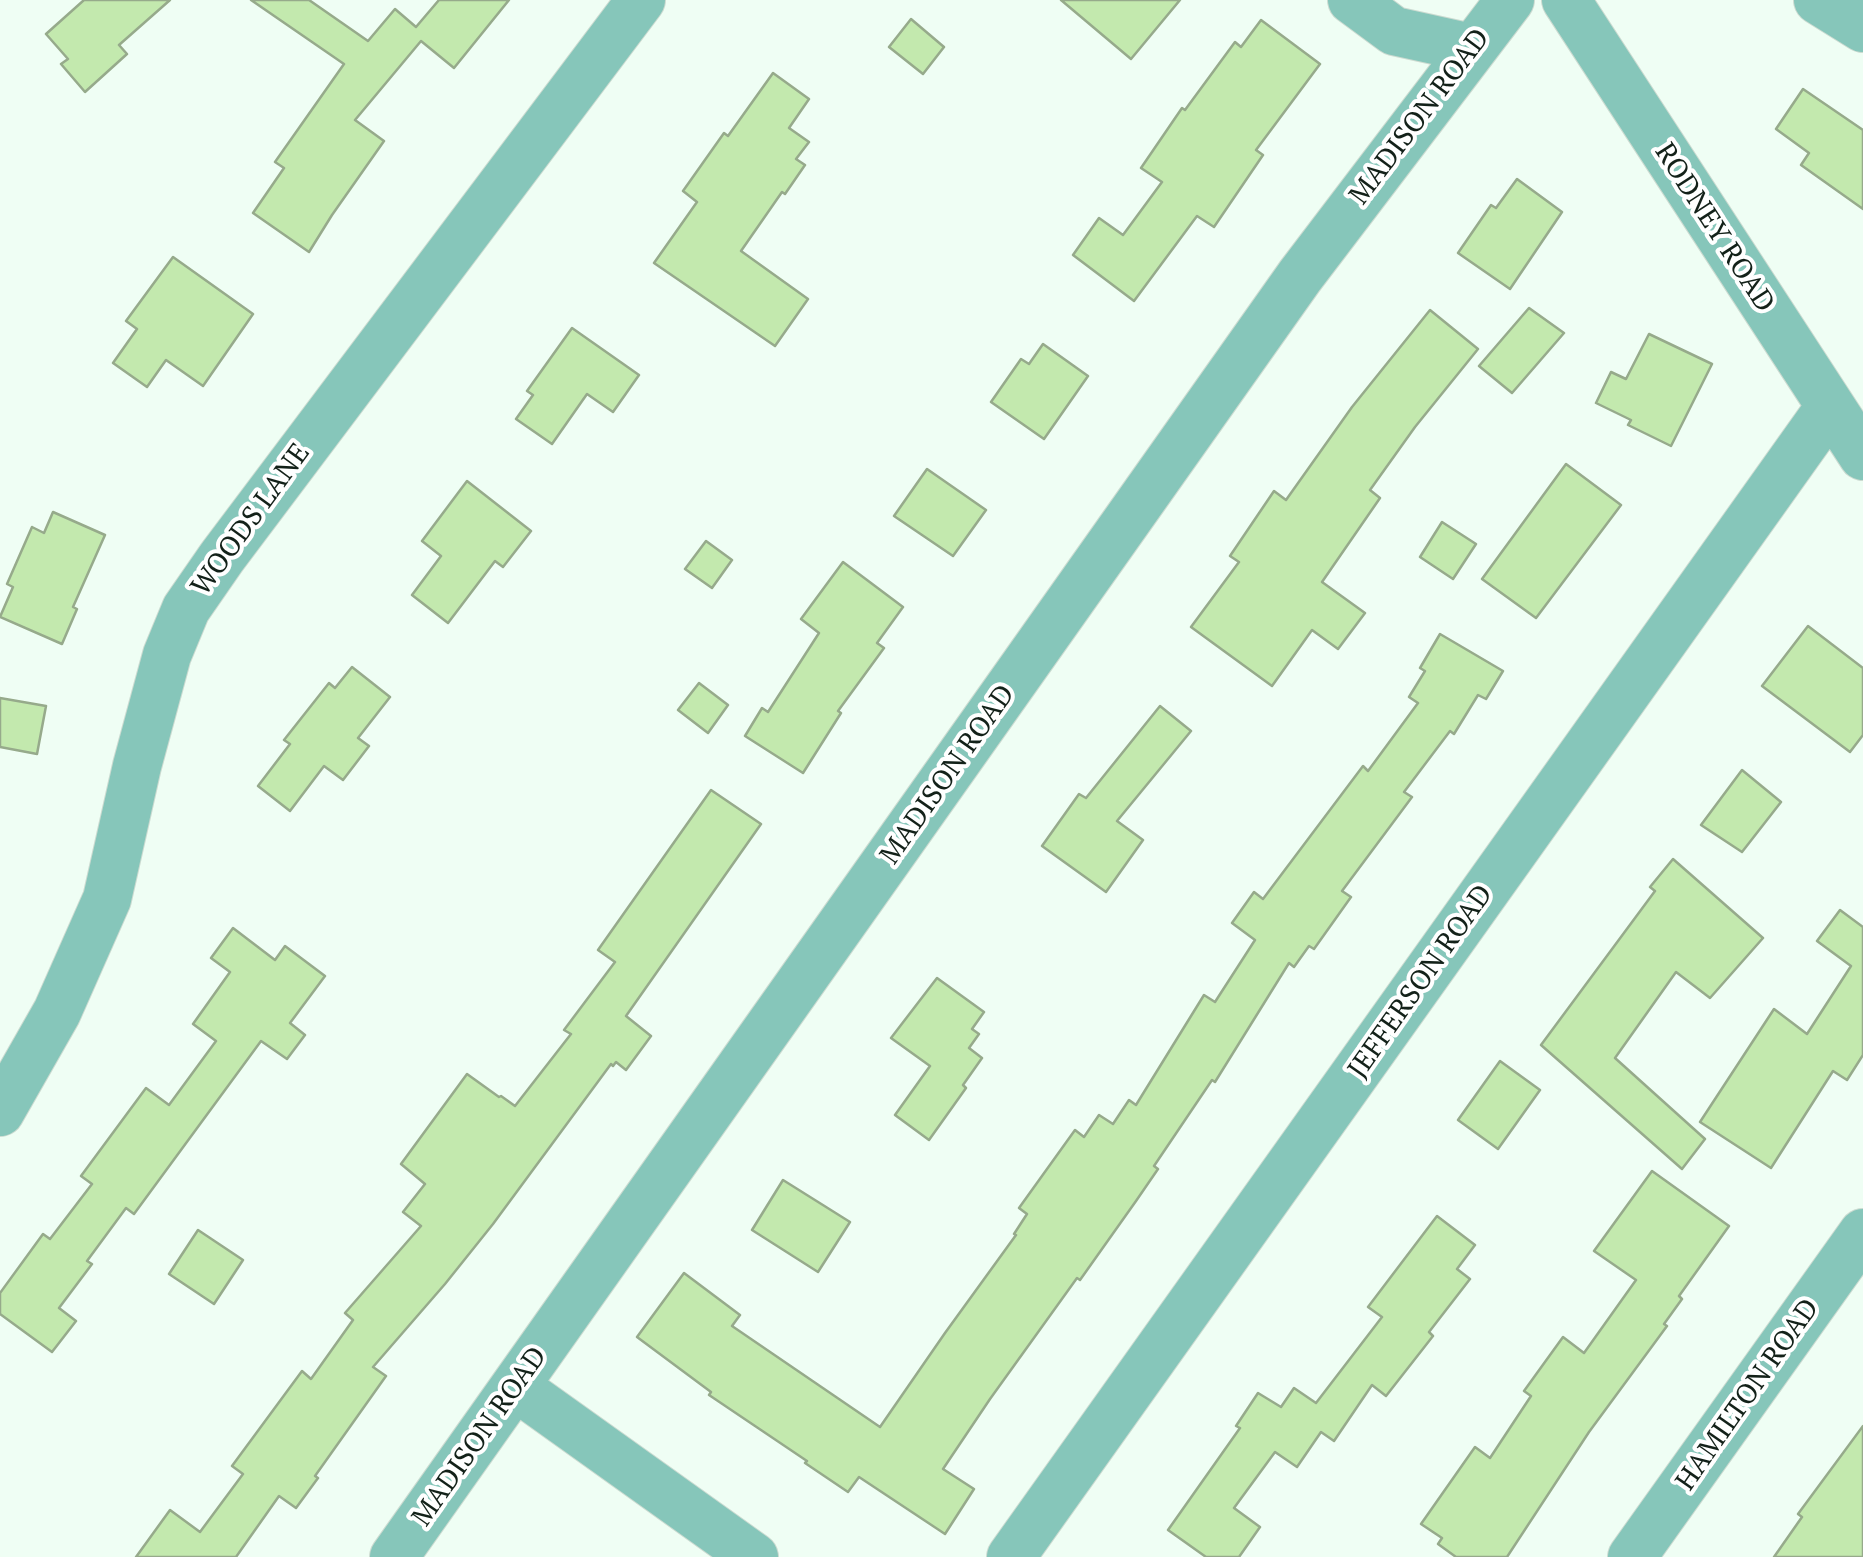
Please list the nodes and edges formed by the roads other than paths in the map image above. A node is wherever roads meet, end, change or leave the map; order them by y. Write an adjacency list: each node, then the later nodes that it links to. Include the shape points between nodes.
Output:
1 (641, 0): 10 (street, WOODS LANE, via 186,609 166,655 107,899 57,1012)
2 (1352, 0): 7 (street, via 1394,31)
3 (1510, 0): 7 (street, MADISON ROAD)
4 (1566, 0): 8 (street, RODNEY ROAD)
5 (1818, 0): 6 (street)
6 (1863, 28)
7 (1472, 48): 12 (street, MADISON ROAD, via 1300,276)
8 (1830, 407): 9 (street, RODNEY ROAD); 15 (street, JEFFERSON ROAD)
9 (1863, 456)
10 (0, 1112)
11 (1863, 1233): 16 (street, HAMILTON ROAD)
12 (516, 1388): 13 (street, MADISON ROAD); 14 (street)
13 (394, 1557)
14 (754, 1557)
15 (1012, 1557)
16 (1632, 1557)

